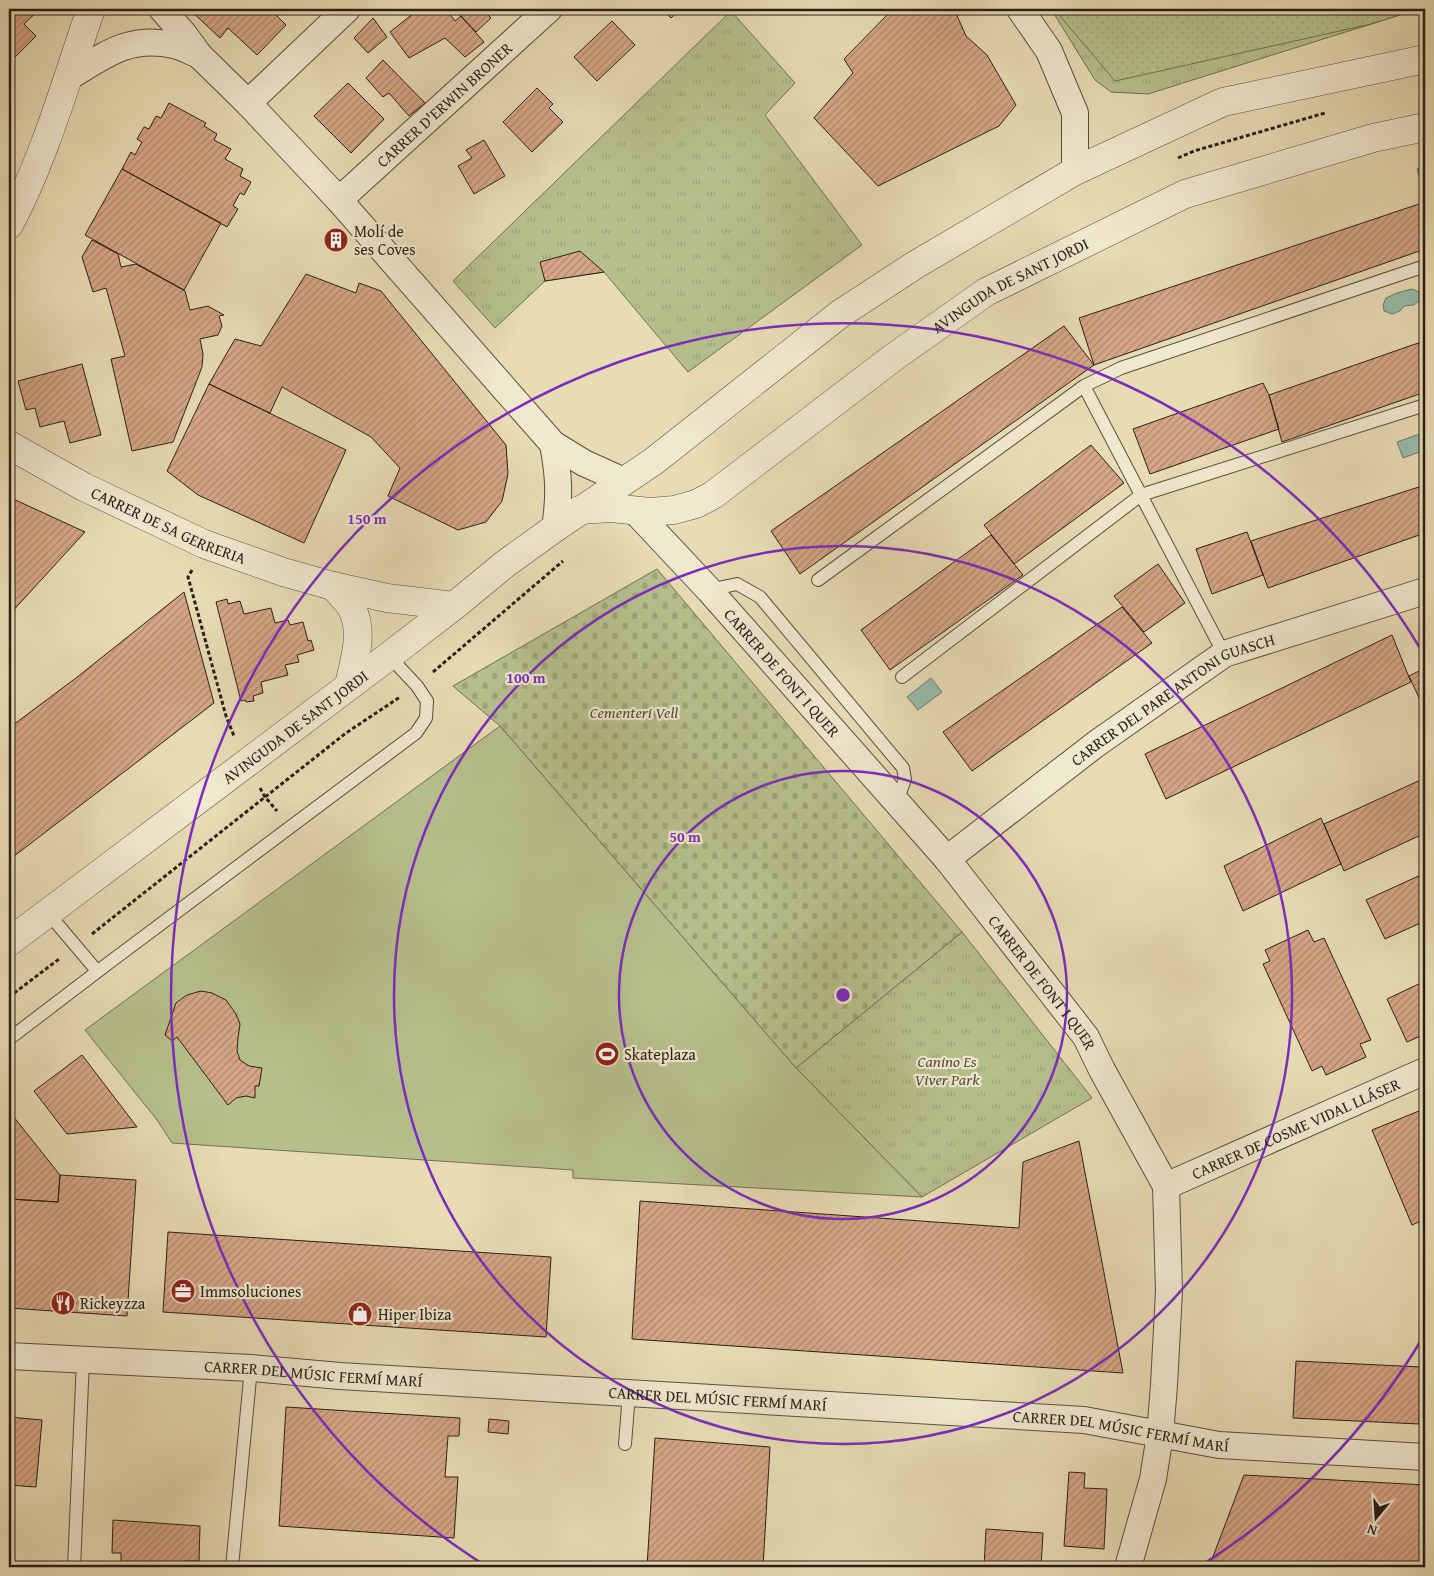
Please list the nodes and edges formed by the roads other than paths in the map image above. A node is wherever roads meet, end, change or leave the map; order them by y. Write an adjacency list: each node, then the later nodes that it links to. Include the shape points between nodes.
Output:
1 (162, 9): 6 (street)
2 (347, 9): 9 (street)
3 (549, 9): 12 (street, CARRER D'ERWIN BRONER)
4 (1020, 9): 11 (street, via 1049,52 1075,113)
5 (87, 13): 8 (street)
6 (200, 55): 8 (street, via 157,42 138,43 108,53); 9 (street)
7 (1425, 59): 11 (street, AVINGUDA DE SANT JORDI, via 1223,102)
8 (69, 77): 13 (street, via 30,180)
9 (248, 103): 12 (street)
10 (1425, 127): 23 (street, AVINGUDA DE SANT JORDI, via 1373,138 1185,194 986,292 894,357 713,495 674,510)
11 (1075, 171): 19 (street, AVINGUDA DE SANT JORDI, via 914,265 840,314)
12 (339, 200): 18 (street)
13 (9, 225)
14 (1425, 266): 15 (lane, via 1121,368)
15 (1084, 386): 21 (lane); 25 (lane)
16 (1425, 405): 21 (lane)
17 (10, 444): 26 (street, CARRER DE SA GERRERIA, via 84,487 204,544)
18 (553, 444): 20 (street, via 584,463); 24 (street, via 559,501)
19 (654, 461): 20 (street, AVINGUDA DE SANT JORDI); 23 (street, AVINGUDA DE SANT JORDI, via 641,485)
20 (624, 481): 22 (street, AVINGUDA DE SANT JORDI)
21 (1141, 495): 29 (lane); 31 (lane)
22 (580, 510): 23 (street, AVINGUDA DE SANT JORDI); 24 (street, AVINGUDA DE SANT JORDI)
23 (634, 510): 33 (street, CARRER DE FONT I QUER)
24 (555, 528): 28 (street, AVINGUDA DE SANT JORDI)
25 (818, 580)
26 (333, 586): 28 (street, CARRER DE SA GERRERIA, via 388,598); 32 (street, via 351,608 358,626 358,646)
27 (1425, 592): 29 (street, CARRER DEL PARE ANTONI GUASCH)
28 (454, 606): 30 (street, AVINGUDA DE SANT JORDI)
29 (1224, 654): 33 (street, CARRER DEL PARE ANTONI GUASCH, via 1096,744)
30 (389, 656): 32 (street, AVINGUDA DE SANT JORDI); 36 (lane, via 427,701 426,718 416,734)
31 (902, 677)
32 (349, 685): 34 (street, AVINGUDA DE SANT JORDI)
33 (947, 859): 39 (street, CARRER DE FONT I QUER, via 1086,1037 1112,1064)
34 (48, 913): 35 (street, AVINGUDA DE SANT JORDI); 36 (lane)
35 (9, 942)
36 (98, 971): 37 (lane)
37 (9, 1039)
38 (1425, 1071): 39 (street, CARRER DE COSME VIDAL LLÁSER)
39 (1166, 1186): 44 (street, CARRER DE FONT I QUER, via 1169,1291)
40 (9, 1356): 41 (street, CARRER DEL MÚSIC FERMÍ MARÍ)
41 (83, 1360): 42 (street, CARRER DEL MÚSIC FERMÍ MARÍ); 47 (lane)
42 (251, 1368): 43 (street, CARRER DEL MÚSIC FERMÍ MARÍ); 48 (lane)
43 (629, 1393): 44 (street, CARRER DEL MÚSIC FERMÍ MARÍ, via 1084,1420); 45 (lane)
44 (1160, 1434): 46 (street, CARRER DEL MÚSIC FERMÍ MARÍ, via 1219,1444); 49 (street, CARRER DE FONT I QUER, via 1153,1479)
45 (625, 1444)
46 (1425, 1457)
47 (74, 1567)
48 (232, 1567)
49 (1128, 1567)

